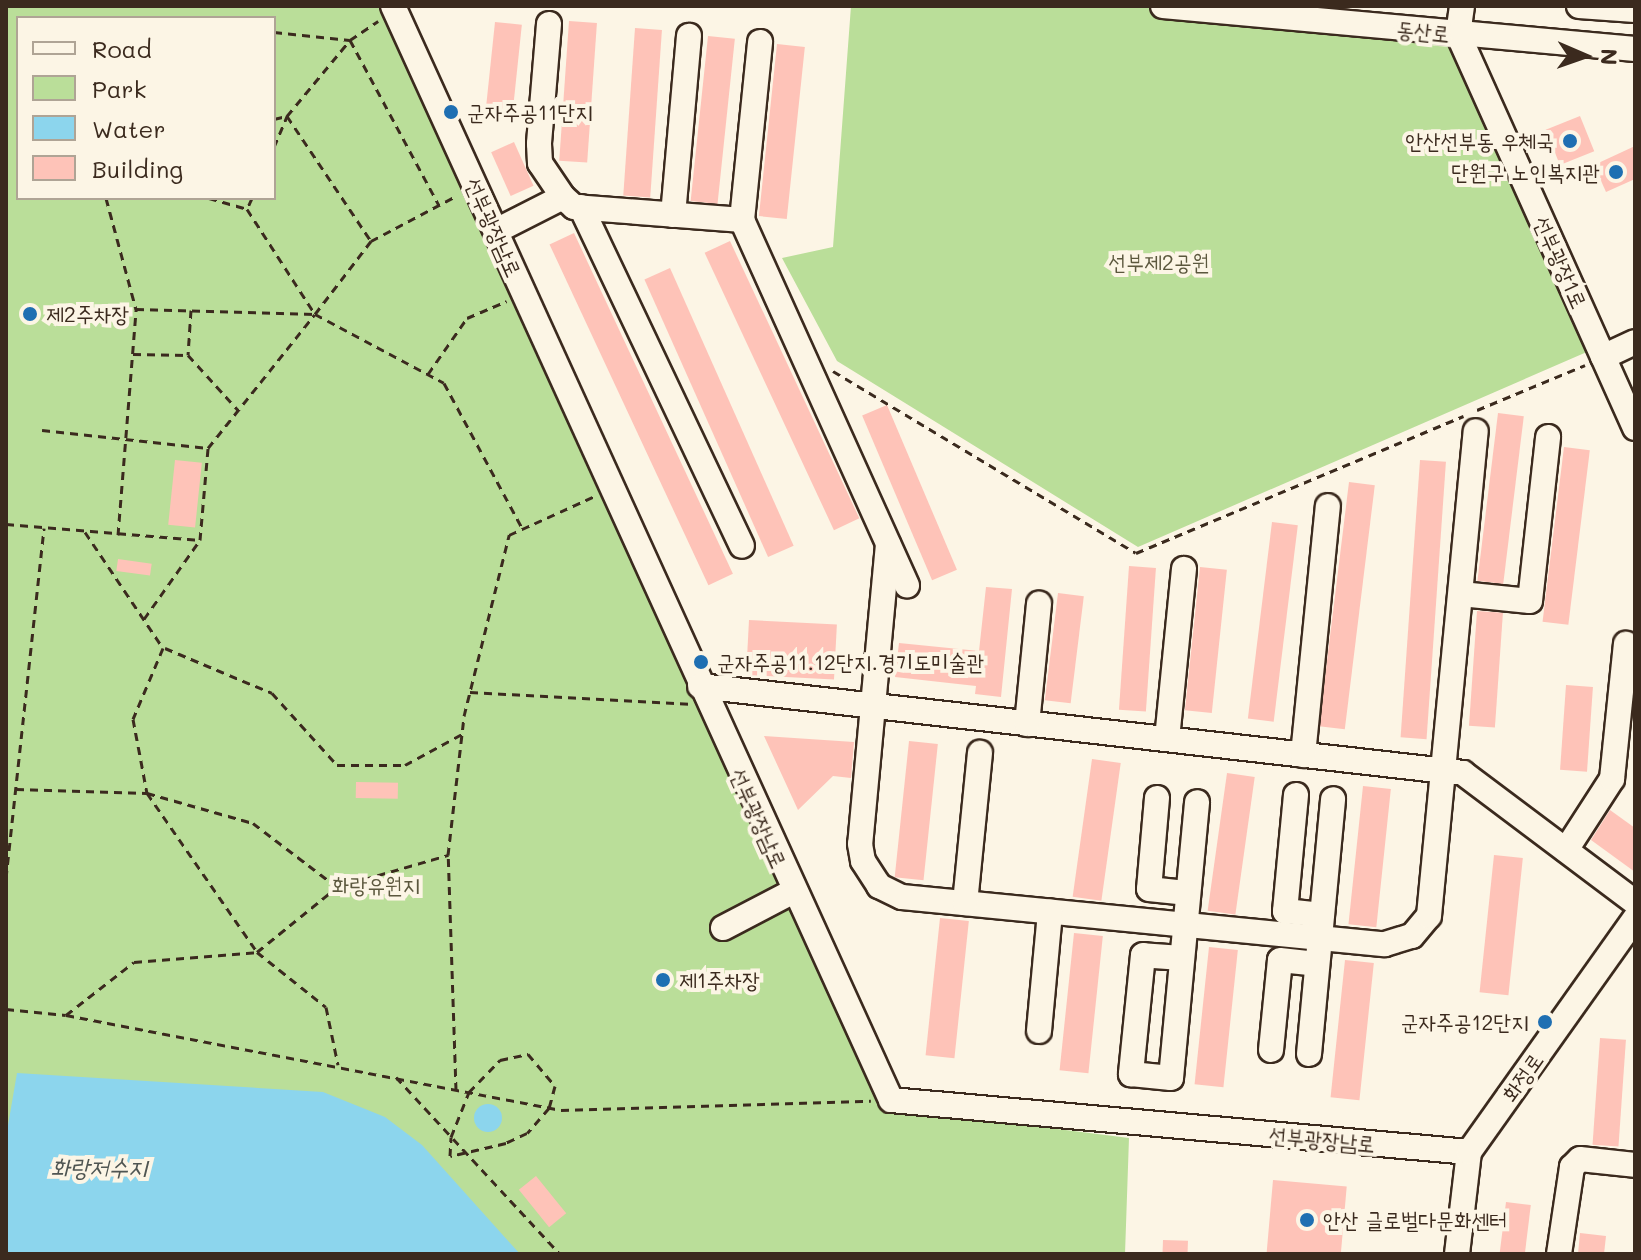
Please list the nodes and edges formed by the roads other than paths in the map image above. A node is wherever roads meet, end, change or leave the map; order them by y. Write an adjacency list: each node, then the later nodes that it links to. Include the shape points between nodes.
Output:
1 (1163, 6): 8 (street, 동산로)
2 (1462, 6): 8 (street)
3 (1579, 6): 4 (street)
4 (1589, 7): 6 (street); 11 (street, via 1569,28)
5 (393, 8): 16 (street, 선부광장남로)
6 (1635, 10)
7 (549, 24): 13 (street, via 540,163)
8 (1458, 34): 11 (street, 동산로); 18 (street, 선부광장1로)
9 (689, 36): 14 (street)
10 (760, 42): 15 (street)
11 (1587, 45): 12 (street, 동산로)
12 (1635, 49)
13 (572, 202): 14 (street); 16 (street); 24 (street)
14 (673, 215): 15 (street)
15 (742, 220): 23 (street)
16 (496, 231): 30 (street, 선부광장남로)
17 (1635, 342): 18 (street)
18 (1603, 357): 19 (street, 선부광장1로)
19 (1635, 428)
20 (1476, 431): 27 (street)
21 (1548, 437): 27 (street, via 1530,601)
22 (1328, 506): 35 (street)
23 (888, 544): 26 (street); 31 (street)
24 (742, 546)
25 (1184, 569): 33 (street)
26 (907, 585)
27 (1461, 594): 36 (street)
28 (1039, 604): 32 (street)
29 (1626, 644): 41 (street, via 1612,779)
30 (704, 695): 31 (street); 42 (street, 선부광장남로)
31 (873, 706): 32 (street); 45 (street, via 860,844 863,861 889,892)
32 (1027, 724): 33 (street)
33 (1167, 739): 35 (street)
34 (980, 753): 45 (street)
35 (1303, 755): 36 (street)
36 (1444, 771): 41 (street, via 1463,773); 51 (street, via 1429,916 1423,928 1385,944)
37 (1296, 795): 47 (street, via 1285,911)
38 (1157, 798): 43 (street, via 1149,889)
39 (1333, 799): 47 (street)
40 (1197, 802): 43 (street)
41 (1566, 850): 44 (street)
42 (792, 892): 50 (street); 56 (street, 선부광장남로, via 891,1100)
43 (1188, 893): 49 (street)
44 (1635, 902)
45 (965, 903): 46 (street)
46 (1050, 912): 49 (street); 53 (street)
47 (1322, 915): 51 (street)
48 (1635, 918): 56 (street, 화정로)
49 (1185, 926): 51 (street); 52 (street)
50 (723, 928)
51 (1319, 952): 54 (street, via 1280,960); 55 (street)
52 (1182, 958): 52 (street, via 1171,1078 1131,1074 1143,955)
53 (1039, 1031)
54 (1271, 1050)
55 (1309, 1054)
56 (1469, 1152): 58 (street, 화정로)
57 (1635, 1165): 59 (street, via 1580,1159 1572,1167)
58 (1457, 1254)
59 (1559, 1254)

